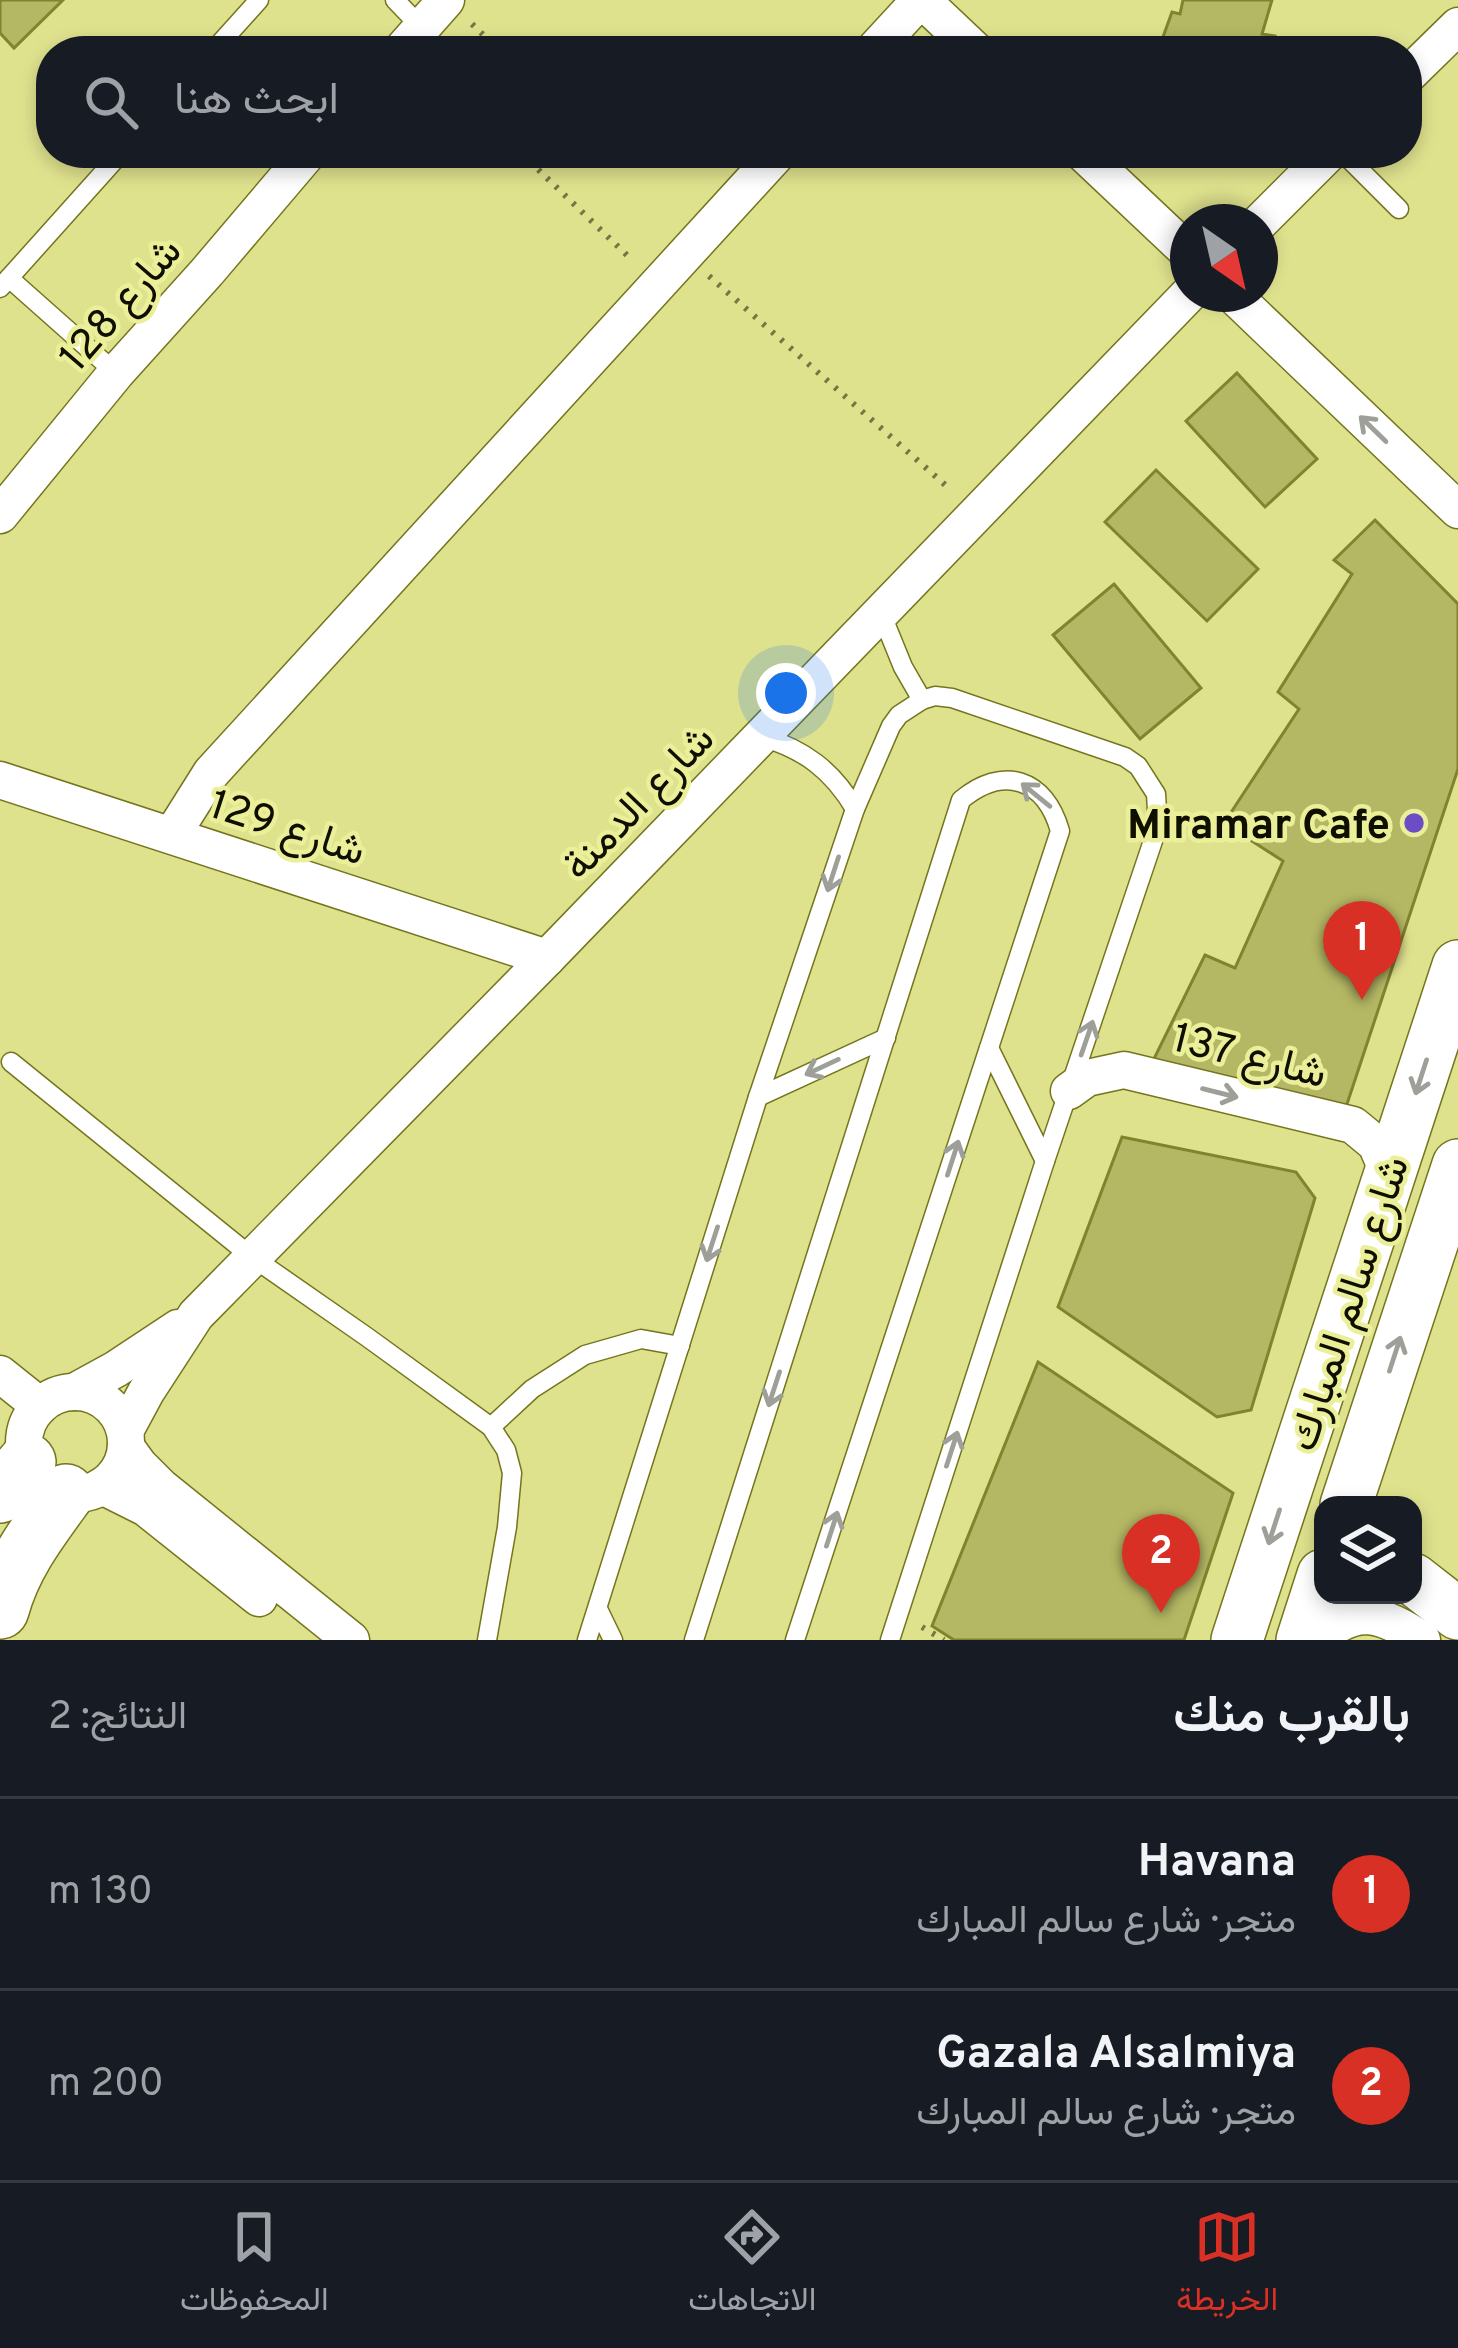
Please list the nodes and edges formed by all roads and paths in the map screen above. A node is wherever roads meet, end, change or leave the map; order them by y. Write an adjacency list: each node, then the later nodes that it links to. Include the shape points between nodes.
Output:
1 (259, 0): 6 (lane)
2 (395, 0): 4 (lane)
3 (921, 0): 7 (street); 8 (street)
4 (423, 26)
5 (1458, 26): 9 (street)
6 (227, 36)
7 (887, 36)
8 (960, 36)
9 (1422, 61)
10 (108, 168): 21 (lane)
11 (295, 168): 25 (street, شارع 128)
12 (537, 168): 22 (path)
13 (764, 168): 20 (street)
14 (1099, 168): 19 (street)
15 (1314, 168): 17 (street)
16 (1358, 168): 18 (lane)
17 (1278, 204)
18 (1399, 209)
19 (1170, 235)
20 (684, 254): 22 (street); 27 (path)
21 (4, 283): 25 (lane)
22 (657, 284): 34 (street, via 211,772)
23 (1172, 312): 27 (street, شارع الدمنة)
24 (1251, 312): 26 (street, one-way to 24)
25 (116, 374): 28 (street, شارع 128)
26 (1458, 510)
27 (976, 513): 29 (street, شارع الدمنة)
28 (0, 515)
29 (881, 613): 30 (lane); 31 (street, شارع الدمنة)
30 (922, 700): 33 (lane, via 891,726); 40 (lane, one-way to 30, via 1158,826 1156,794 1125,757 952,698)
31 (762, 736): 33 (lane, via 817,762); 35 (street, شارع الدمنة)
32 (0, 780): 34 (street, شارع 129)
33 (855, 809): 41 (lane, one-way to 41)
34 (172, 835): 35 (street, شارع 129)
35 (547, 958): 45 (street, شارع الدمنة)
36 (1458, 966): 44 (main road, شارع سالم المبارك, one-way to 44)
37 (886, 1038): 38 (lane, one-way to 37, via 1060,831 1054,809 1021,782 978,786 961,800); 41 (lane, one-way to 41); 67 (lane, one-way to 67)
38 (989, 1048): 42 (lane); 68 (lane, one-way to 38)
39 (11, 1062): 45 (lane)
40 (1069, 1091): 42 (lane); 44 (street, شارع 137, one-way to 44, via 1124,1070 1353,1126 1376,1144)
41 (758, 1097): 47 (lane, one-way to 47)
42 (1045, 1161): 69 (lane, one-way to 42)
43 (1458, 1165): 52 (main road, شارع سالم المبارك, one-way to 43)
44 (1389, 1174): 70 (main road, شارع سالم المبارك, one-way to 70)
45 (252, 1258): 46 (street, شارع الدمنة); 51 (lane)
46 (196, 1315): 49 (street, شارع الدمنة); 53 (street, شارع الدمنة)
47 (680, 1346): 51 (lane, via 641,1340 585,1355); 59 (lane)
48 (0, 1374): 50 (street)
49 (74, 1391): 50 (street); 53 (street, via 107,1402)
50 (40, 1406): 54 (street, via 24,1447)
51 (490, 1427): 64 (lane, via 512,1473)
52 (1370, 1433): 55 (main road, شارع سالم المبارك); 56 (main road)
53 (126, 1439): 54 (street, via 114,1476); 63 (street, via 160,1487)
54 (49, 1484): 60 (main road); 62 (street, via 146,1508)
55 (1349, 1496)
56 (1371, 1496)
57 (1422, 1587): 61 (main road)
58 (1314, 1603): 71 (main road)
59 (598, 1609): 65 (lane); 66 (lane)
60 (0, 1610)
61 (1458, 1614)
62 (312, 1640)
63 (351, 1640)
64 (487, 1640)
65 (587, 1640)
66 (613, 1640)
67 (694, 1640)
68 (795, 1640)
69 (890, 1640)
70 (1238, 1640)
71 (1302, 1640)
72 (1318, 1640): 73 (street, via 1360,1614)
73 (1421, 1640)

